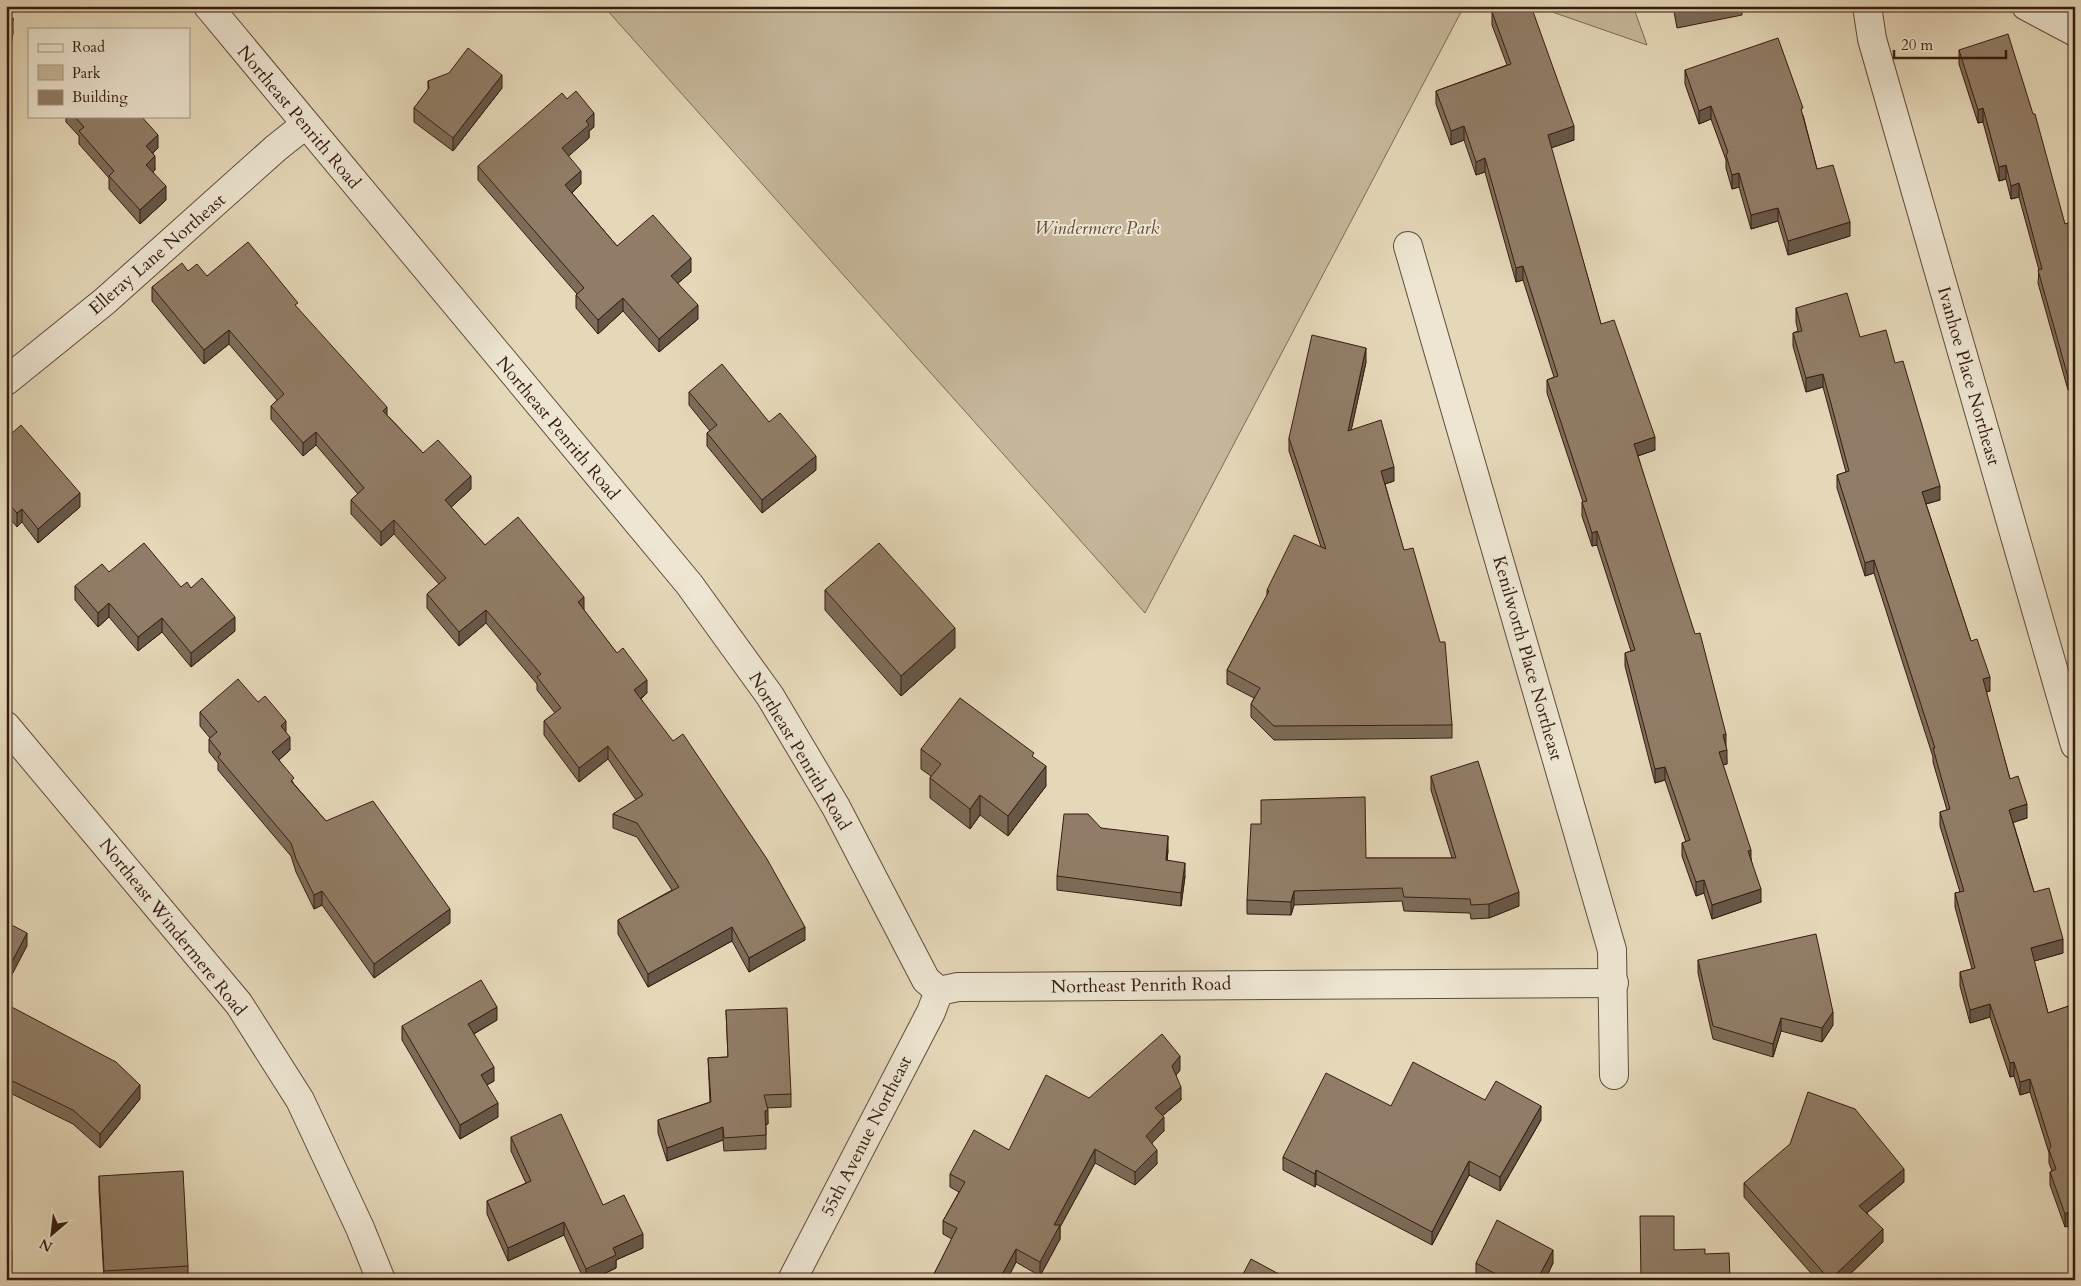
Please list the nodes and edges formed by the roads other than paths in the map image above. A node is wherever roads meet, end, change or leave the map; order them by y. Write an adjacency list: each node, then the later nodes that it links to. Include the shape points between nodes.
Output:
1 (208, 6): 5 (street, Northeast Penrith Road)
2 (1867, 6): 9 (street, Ivanhoe Place Northeast, via 1872,38)
3 (2026, 6): 4 (street)
4 (2075, 32)
5 (305, 125): 7 (street, Elleray Lane Northeast, via 106,301); 11 (street, Northeast Penrith Road, via 689,584 770,696 836,807 926,980)
6 (1408, 246): 10 (street, Kenilworth Place Northeast, via 1612,950)
7 (6, 380)
8 (6, 726): 13 (street, Northeast Windermere Road, via 239,1004 300,1100)
9 (2075, 745)
10 (1614, 982): 11 (street, Northeast Penrith Road, via 978,986); 12 (street, Kenilworth Place Northeast)
11 (939, 991): 14 (street, 55th Avenue Northeast)
12 (1614, 1075)
13 (381, 1280)
14 (792, 1280)

